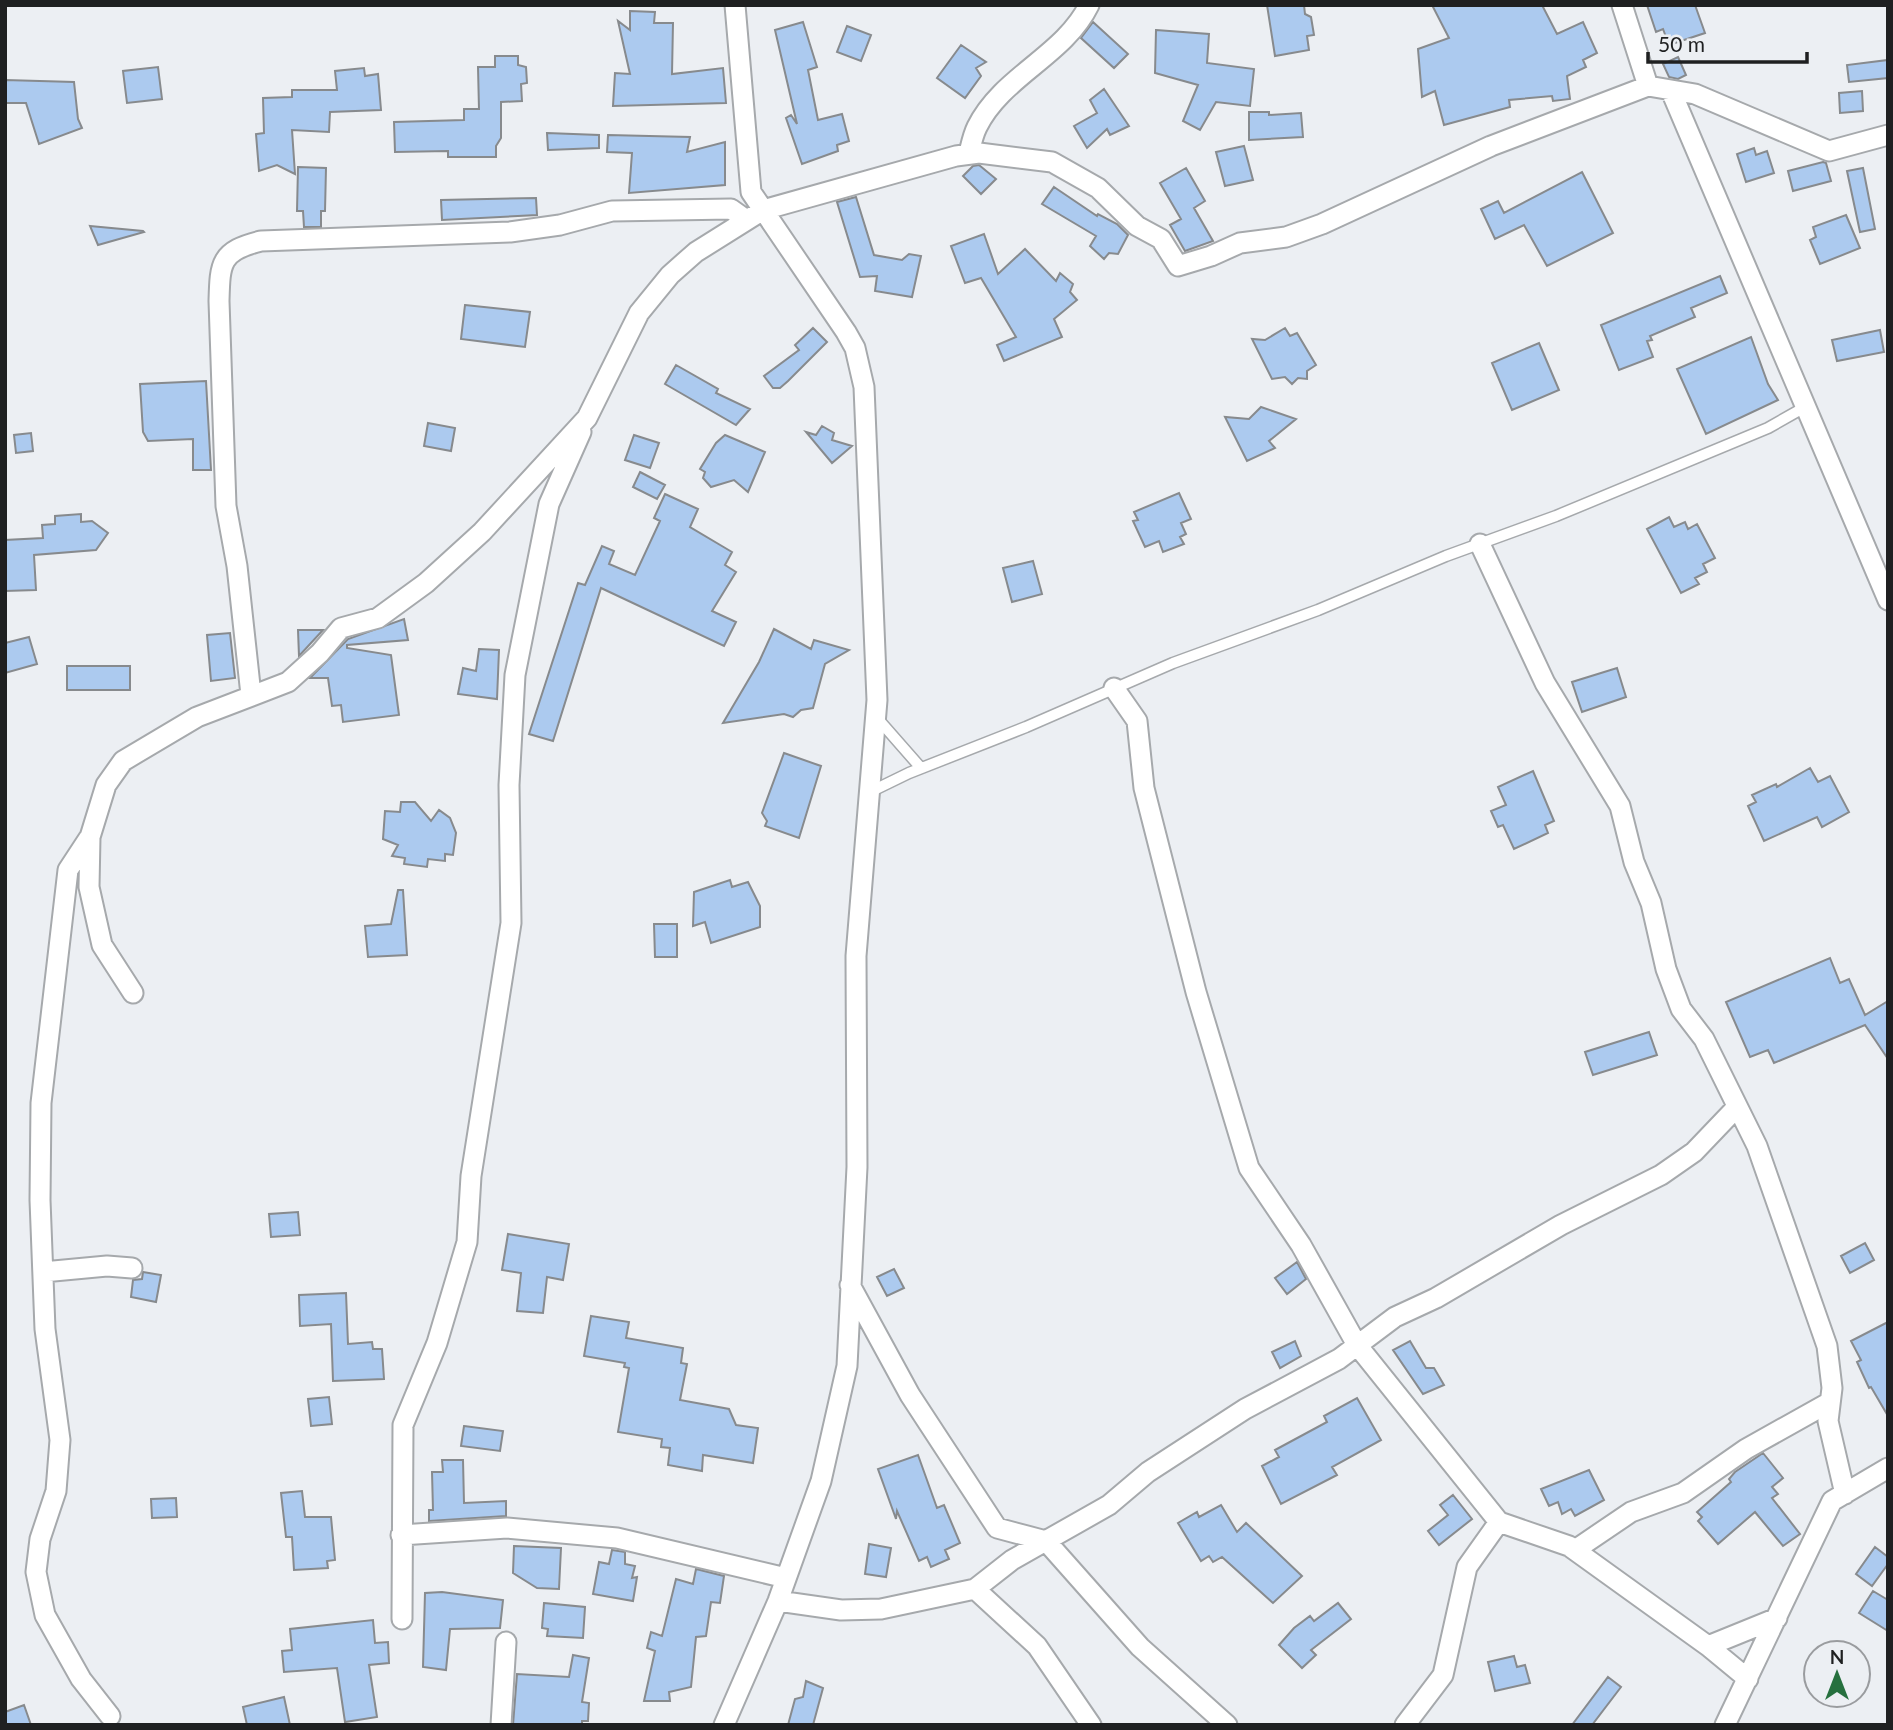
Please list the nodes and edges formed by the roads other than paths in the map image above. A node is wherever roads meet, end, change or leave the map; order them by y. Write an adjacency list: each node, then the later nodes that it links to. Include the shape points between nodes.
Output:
1 (735, 5): 8 (street, via 751,192)
2 (1089, 5): 7 (street, via 1072,32 993,104 977,127)
3 (1622, 5): 4 (street)
4 (1648, 86): 5 (street); 7 (street, via 1491,146 1286,237 1240,243 1178,266 1161,239 1137,226 1098,188 1052,162)
5 (1671, 91): 6 (street, via 1695,94 1829,151); 10 (street)
6 (1888, 135)
7 (969, 153): 8 (street)
8 (763, 210): 9 (street); 16 (street, via 855,348 864,387)
9 (745, 219): 11 (street, via 696,252 654,293 639,313); 15 (street, via 731,209 612,211 510,232 261,241 230,252 223,260 219,301 226,506)
10 (1805, 407): 12 (lane, via 1768,428); 13 (street)
11 (587, 418): 15 (street, via 482,532 425,583 378,618 341,628 288,682); 30 (street, via 549,504 515,675 509,785 511,923 471,1176 467,1241 437,1343 402,1425)
12 (1480, 544): 14 (lane); 21 (street, via 1545,683 1620,806 1677,999 1704,1039)
13 (1888, 600)
14 (1114, 688): 17 (lane); 25 (street, via 1137,721 1147,801 1196,992 1249,1168 1301,1245)
15 (251, 695): 19 (street, via 197,717 123,761 106,785)
16 (876, 716): 17 (lane); 18 (street)
17 (921, 768): 18 (lane)
18 (870, 793): 24 (street, via 856,956 858,1167)
19 (90, 837): 20 (street, via 89,887 102,945); 23 (street, via 68,870 41,1103)
20 (133, 993)
21 (1737, 1107): 25 (street, via 1694,1152 1661,1175 1395,1317); 26 (street, via 1757,1146 1828,1346)
22 (132, 1268): 23 (street)
23 (43, 1272): 41 (street, via 60,1440 56,1492 40,1539 36,1572 45,1615 81,1679)
24 (850, 1284): 31 (street, via 911,1395 997,1528); 33 (street, via 843,1391 821,1481)
25 (1357, 1345): 29 (street); 31 (street, via 1245,1409 1148,1472 1109,1505)
26 (1830, 1402): 28 (street, via 1828,1421); 32 (street, via 1746,1449 1683,1493 1631,1512)
27 (1888, 1468): 28 (street)
28 (1845, 1494): 36 (street, via 1832,1501)
29 (1499, 1522): 32 (street); 46 (street, via 1467,1567 1443,1675)
30 (401, 1535): 33 (street, via 508,1528 617,1538); 37 (street)
31 (1046, 1541): 34 (street); 45 (street, via 1140,1647)
32 (1575, 1550): 39 (street)
33 (786, 1578): 35 (street)
34 (975, 1588): 35 (street, via 881,1609 841,1611); 44 (street, via 1037,1646)
35 (778, 1601): 43 (street)
36 (1777, 1618): 39 (street); 40 (street)
37 (402, 1619)
38 (506, 1642): 42 (street)
39 (1708, 1646): 40 (street)
40 (1748, 1679): 47 (street)
41 (110, 1716)
42 (501, 1725)
43 (724, 1725)
44 (1091, 1725)
45 (1227, 1725)
46 (1405, 1725)
47 (1726, 1725)

